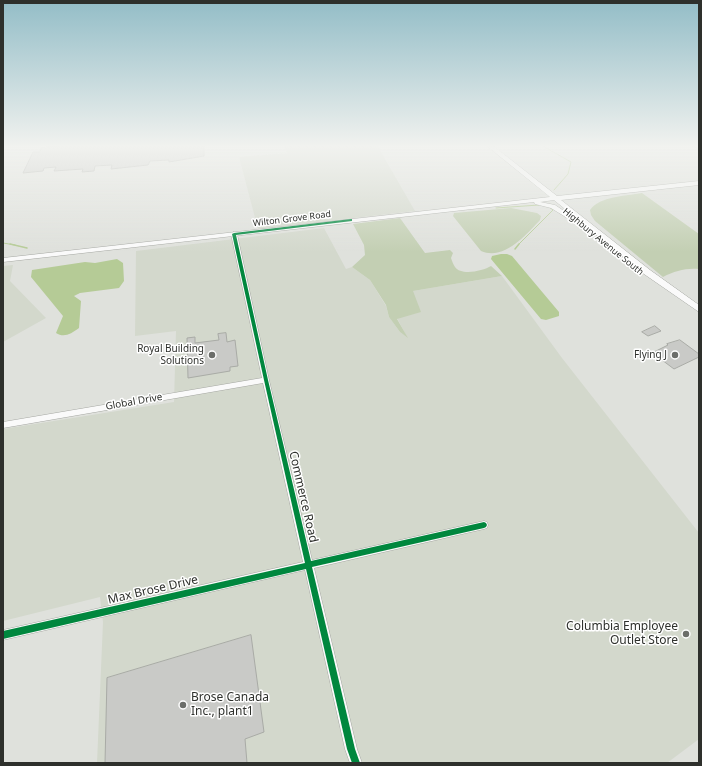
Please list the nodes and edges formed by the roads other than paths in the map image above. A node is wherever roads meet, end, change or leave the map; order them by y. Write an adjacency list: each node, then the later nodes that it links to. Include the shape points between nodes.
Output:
1 (534, 181): 4 (main road, Highbury Avenue South)
2 (699, 183): 3 (main road, Wilton Grove Road)
3 (616, 192): 4 (main road, Wilton Grove Road); 6 (main road, via 568,201)
4 (553, 198): 5 (main road, Wilton Grove Road); 6 (main road, Highbury Avenue South)
5 (512, 203): 6 (main road, via 548,204); 7 (main road, Wilton Grove Road)
6 (578, 219): 9 (main road, Highbury Avenue South); 10 (main road, Highbury Avenue South, via 651,282)
7 (234, 234): 8 (main road, Wilton Grove Road); 11 (street, Commerce Road)
8 (3, 260)
9 (699, 309)
10 (699, 316)
11 (266, 380): 12 (street, Global Drive); 14 (street, Commerce Road)
12 (3, 425)
13 (484, 525): 14 (street, Max Brose Drive)
14 (308, 565): 15 (street, Max Brose Drive); 16 (street, Commerce Road)
15 (3, 635)
16 (356, 763)

